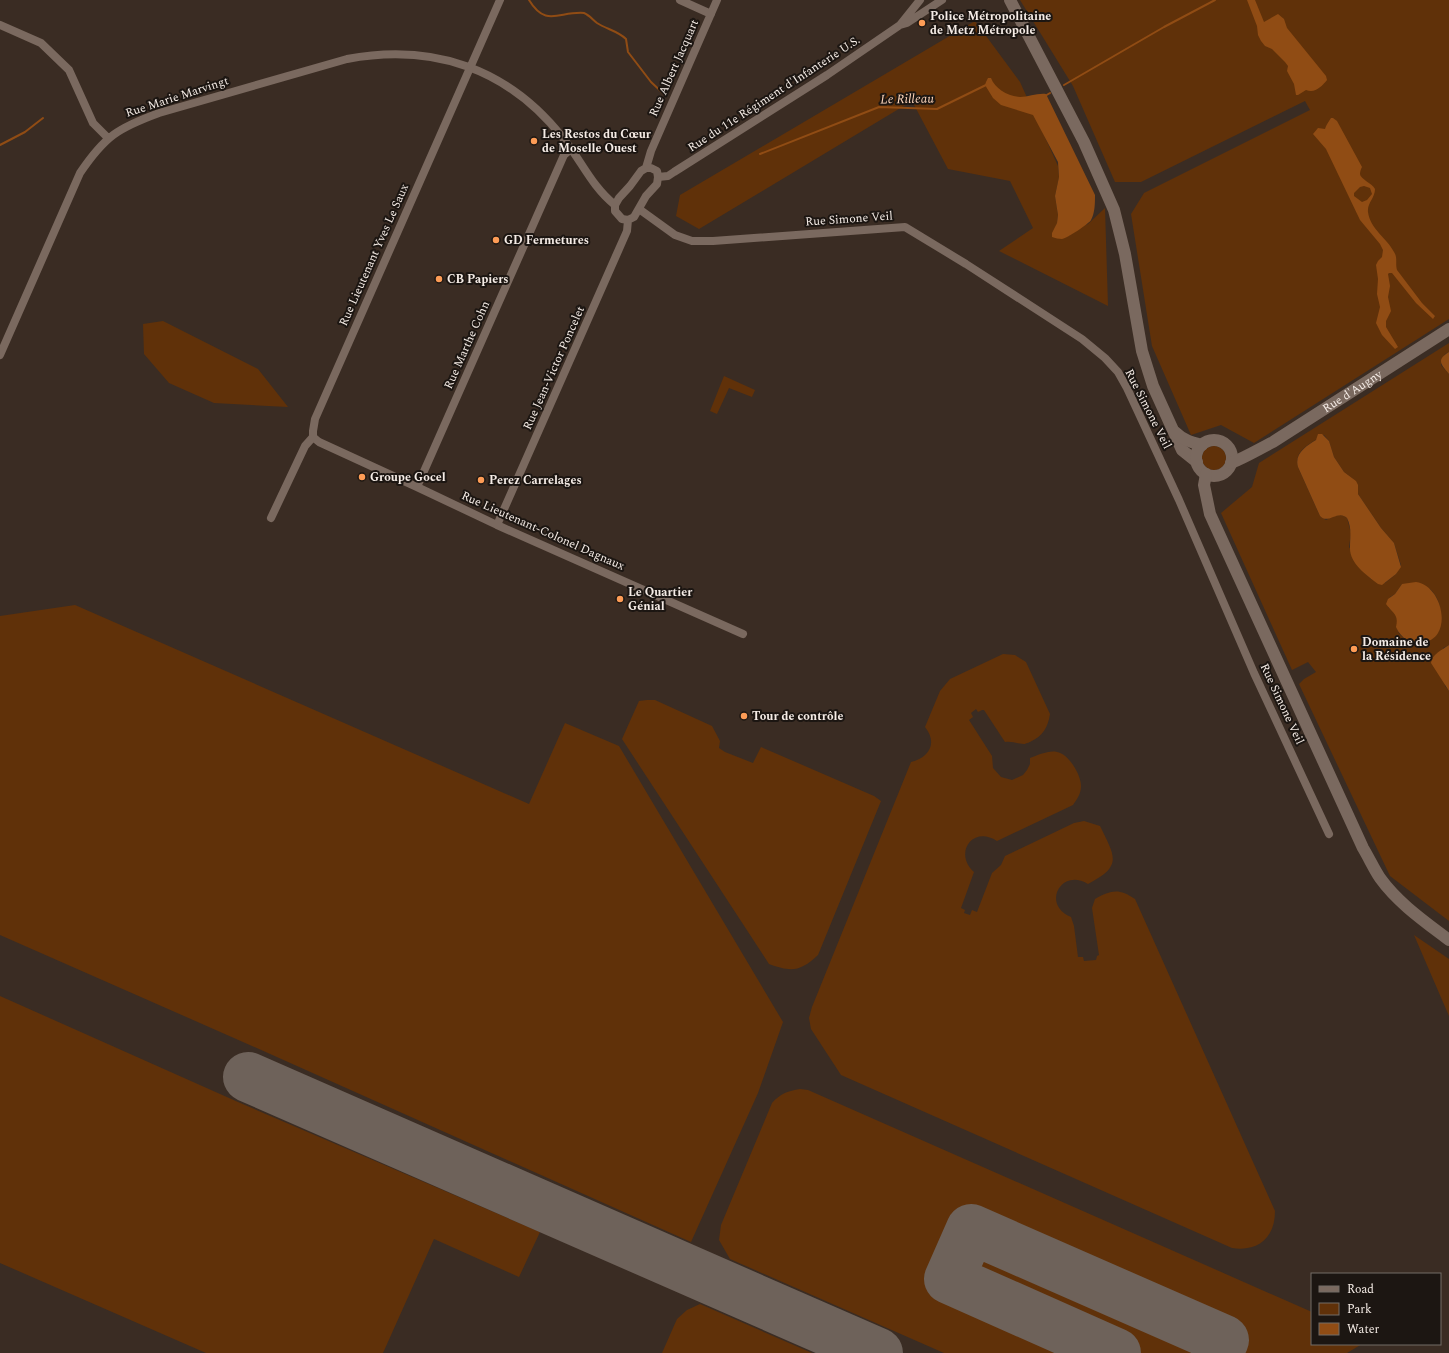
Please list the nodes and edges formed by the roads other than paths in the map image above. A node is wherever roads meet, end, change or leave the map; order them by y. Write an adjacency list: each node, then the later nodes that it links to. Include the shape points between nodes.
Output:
1 (500, 0): 11 (street, Rue Lieutenant Yves Le Saux)
2 (680, 0): 8 (street)
3 (717, 0): 8 (street, Rue Albert Jacquart)
4 (920, 0): 10 (street, Rue du 11e Régiment d'Infanterie U.S.)
5 (942, 0): 7 (street, Rue du 11e Régiment d'Infanterie U.S.)
6 (1010, 0): 21 (main road, via 1084,142 1114,210 1125,254 1142,351)
7 (931, 3): 10 (street, Rue du 11e Régiment d'Infanterie U.S., via 907,24)
8 (711, 14): 14 (street, Rue Albert Jacquart, via 650,151)
9 (0, 25): 12 (street, via 41,43 69,70 93,123)
10 (900, 26): 15 (street, Rue du 11e Régiment d'Infanterie U.S., via 668,176)
11 (471, 67): 12 (street, Rue Marie Marvingt, via 447,60 409,55 367,55 159,113 123,128); 13 (street, via 505,85 536,108); 22 (street, Rue Lieutenant Yves Le Saux, via 315,419)
12 (108, 138): 20 (street, Rue Marie Marvingt, via 80,173)
13 (571, 149): 16 (street, via 601,193); 29 (street, Rue Marthe Cohn, via 564,155)
14 (646, 168): 15 (street, via 657,171); 16 (street)
15 (658, 177): 17 (street, via 657,184)
16 (615, 205): 18 (street, via 614,211 622,219)
17 (639, 209): 18 (street, via 634,217); 33 (street, Rue Simone Veil, via 674,235 692,241 905,227 1029,304 1082,339 1105,358 1118,372 1127,388 1179,500 1254,674)
18 (628, 220): 31 (street, Rue Jean-Victor Poncelet, via 624,240)
19 (1449, 329): 25 (main road, Rue d'Augny, via 1273,442)
20 (0, 355)
21 (1174, 431): 23 (main road, via 1188,442); 26 (main road, via 1182,450)
22 (313, 437): 29 (street, Rue Lieutenant-Colonel Dagnaux); 30 (street, Rue Lieutenant Yves Le Saux, via 305,446)
23 (1202, 445): 24 (main road, via 1210,440 1216,440); 26 (main road, via 1197,452)
24 (1230, 450): 25 (main road); 27 (main road)
25 (1253, 452): 27 (main road, Rue d'Augny)
26 (1196, 462): 28 (main road, via 1202,471)
27 (1231, 463): 28 (main road, via 1226,471)
28 (1212, 474): 34 (main road, via 1204,485 1210,514 1363,848 1380,878 1397,898)
29 (417, 487): 31 (street, Rue Lieutenant-Colonel Dagnaux)
30 (271, 518)
31 (497, 525): 32 (street, Rue Lieutenant-Colonel Dagnaux)
32 (743, 634)
33 (1329, 834)
34 (1449, 940)

